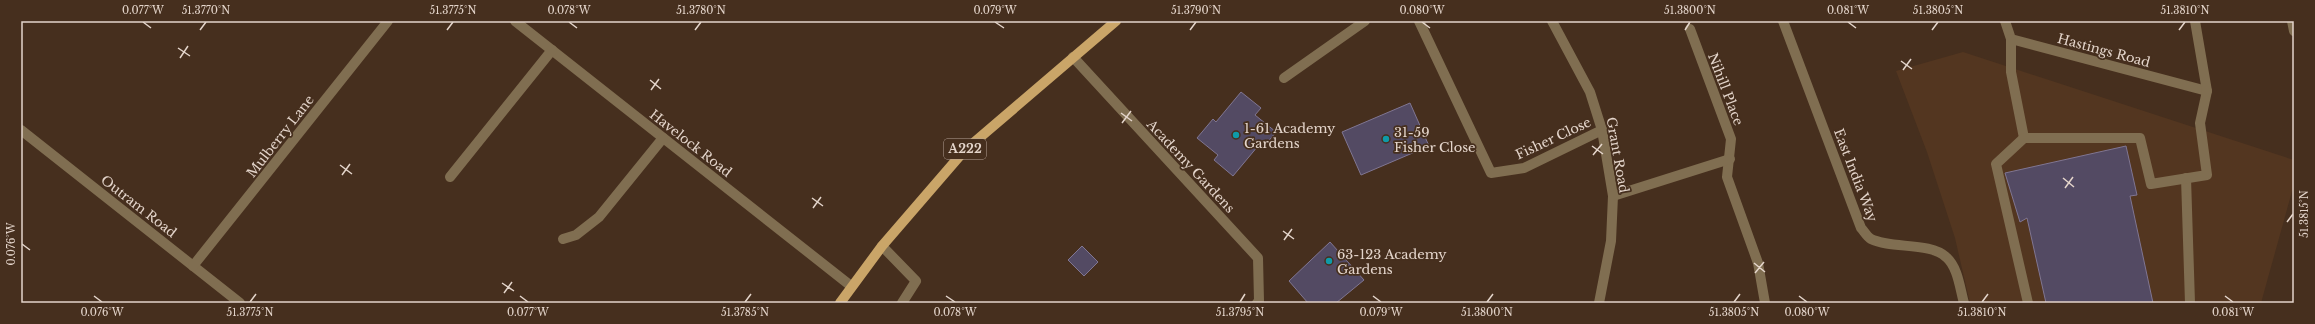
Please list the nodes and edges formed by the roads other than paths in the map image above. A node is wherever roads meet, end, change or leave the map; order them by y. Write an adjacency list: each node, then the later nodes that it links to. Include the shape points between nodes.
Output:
1 (388, 21): 28 (street, Mulberry Lane)
2 (515, 21): 14 (street, Havelock Road)
3 (1116, 21): 15 (main road, A222)
4 (1365, 21): 16 (street)
5 (1419, 21): 19 (street, Fisher Close, via 1491,173 1524,168)
6 (1552, 21): 19 (street, Grant Road, via 1590,92)
7 (1783, 21): 36 (street, East India Way, via 1861,228 1870,239 1881,243 1933,251 1946,257 1954,270)
8 (2005, 21): 13 (street)
9 (2195, 21): 17 (street)
10 (2292, 21): 12 (street)
11 (1690, 29): 22 (street, Nihill Place, via 1731,139)
12 (2294, 31)
13 (2011, 38): 17 (street, Hastings Road); 21 (street, via 2011,72)
14 (552, 50): 20 (street, Havelock Road); 23 (street)
15 (1073, 57): 27 (main road, A222, via 964,151); 33 (street, Academy Gardens, via 1258,258)
16 (1284, 78)
17 (2207, 91): 24 (street, via 2200,123 2207,174)
18 (21, 130): 28 (street, Outram Road)
19 (1602, 130): 25 (street, Grant Road)
20 (663, 138): 26 (street, via 600,217 576,235); 29 (street, Havelock Road)
21 (2024, 138): 24 (street, via 2140,138 2151,184); 37 (street, via 1996,164)
22 (1730, 159): 25 (street); 35 (street, Nihill Place, via 1727,178 1758,263)
23 (450, 176)
24 (2186, 178): 38 (street)
25 (1613, 196): 34 (street, Grant Road, via 1611,241)
26 (563, 239)
27 (882, 246): 29 (main road, A222); 32 (street, via 916,281)
28 (193, 266): 30 (street, Outram Road)
29 (851, 286): 31 (main road, A222)
30 (240, 303)
31 (840, 303)
32 (902, 303)
33 (1257, 303)
34 (1599, 303)
35 (1765, 303)
36 (1964, 303)
37 (2028, 303)
38 (2190, 303)

